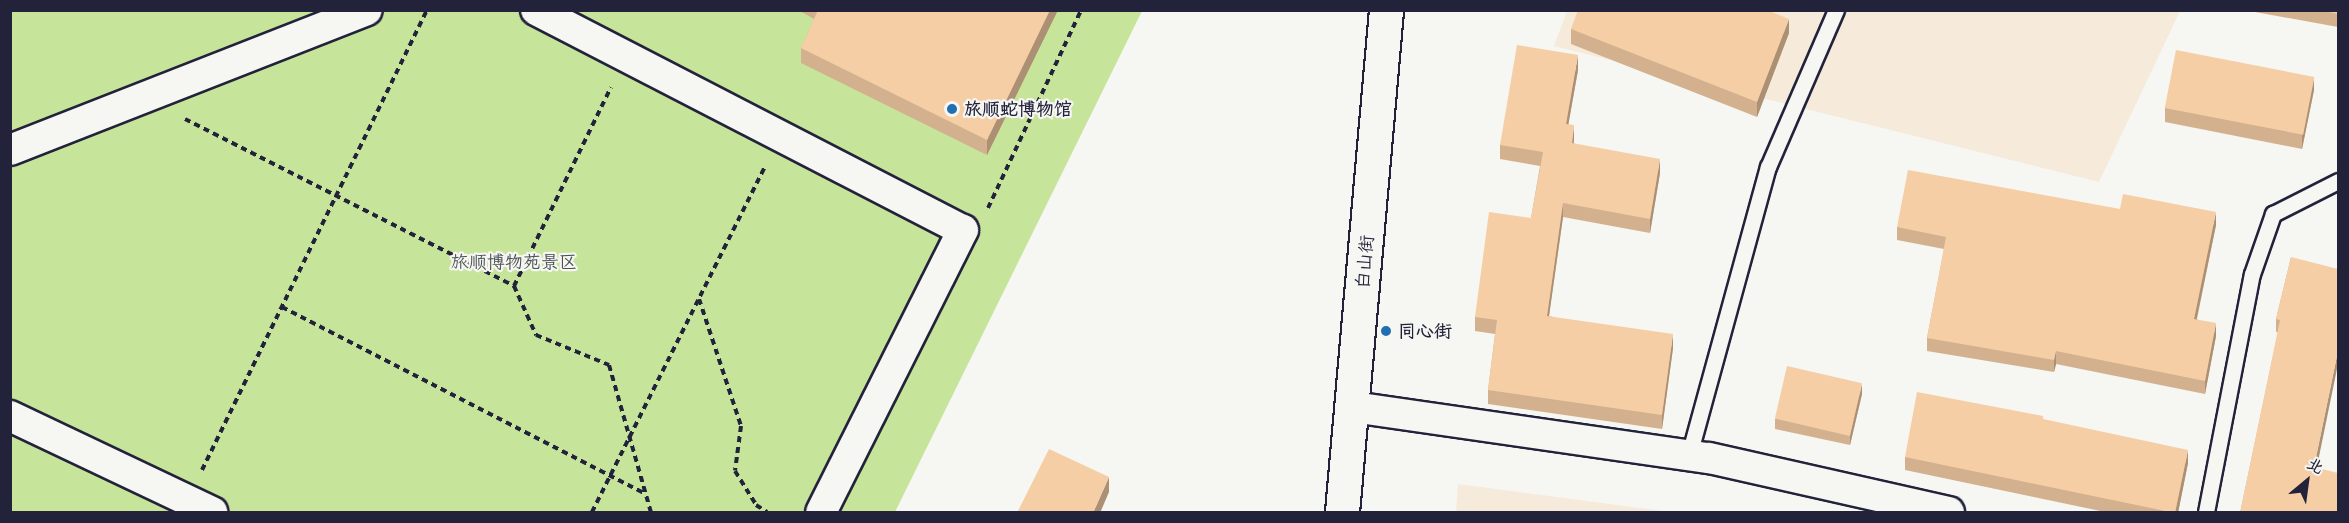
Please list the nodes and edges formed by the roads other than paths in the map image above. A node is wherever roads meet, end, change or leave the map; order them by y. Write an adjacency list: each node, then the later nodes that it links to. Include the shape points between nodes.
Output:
1 (367, 10): 5 (street)
2 (536, 10): 11 (street, via 963,230)
3 (1386, 10): 7 (street, 白山街)
4 (1836, 10): 9 (lane, via 1768,167)
5 (10, 150)
6 (2338, 181): 14 (lane, via 2273,214 2252,274)
7 (1353, 407): 9 (street); 12 (street, 白山街)
8 (10, 416): 10 (street)
9 (1689, 455): 13 (street)
10 (199, 507)
11 (821, 513)
12 (1342, 513)
13 (1949, 513)
14 (2206, 513)

